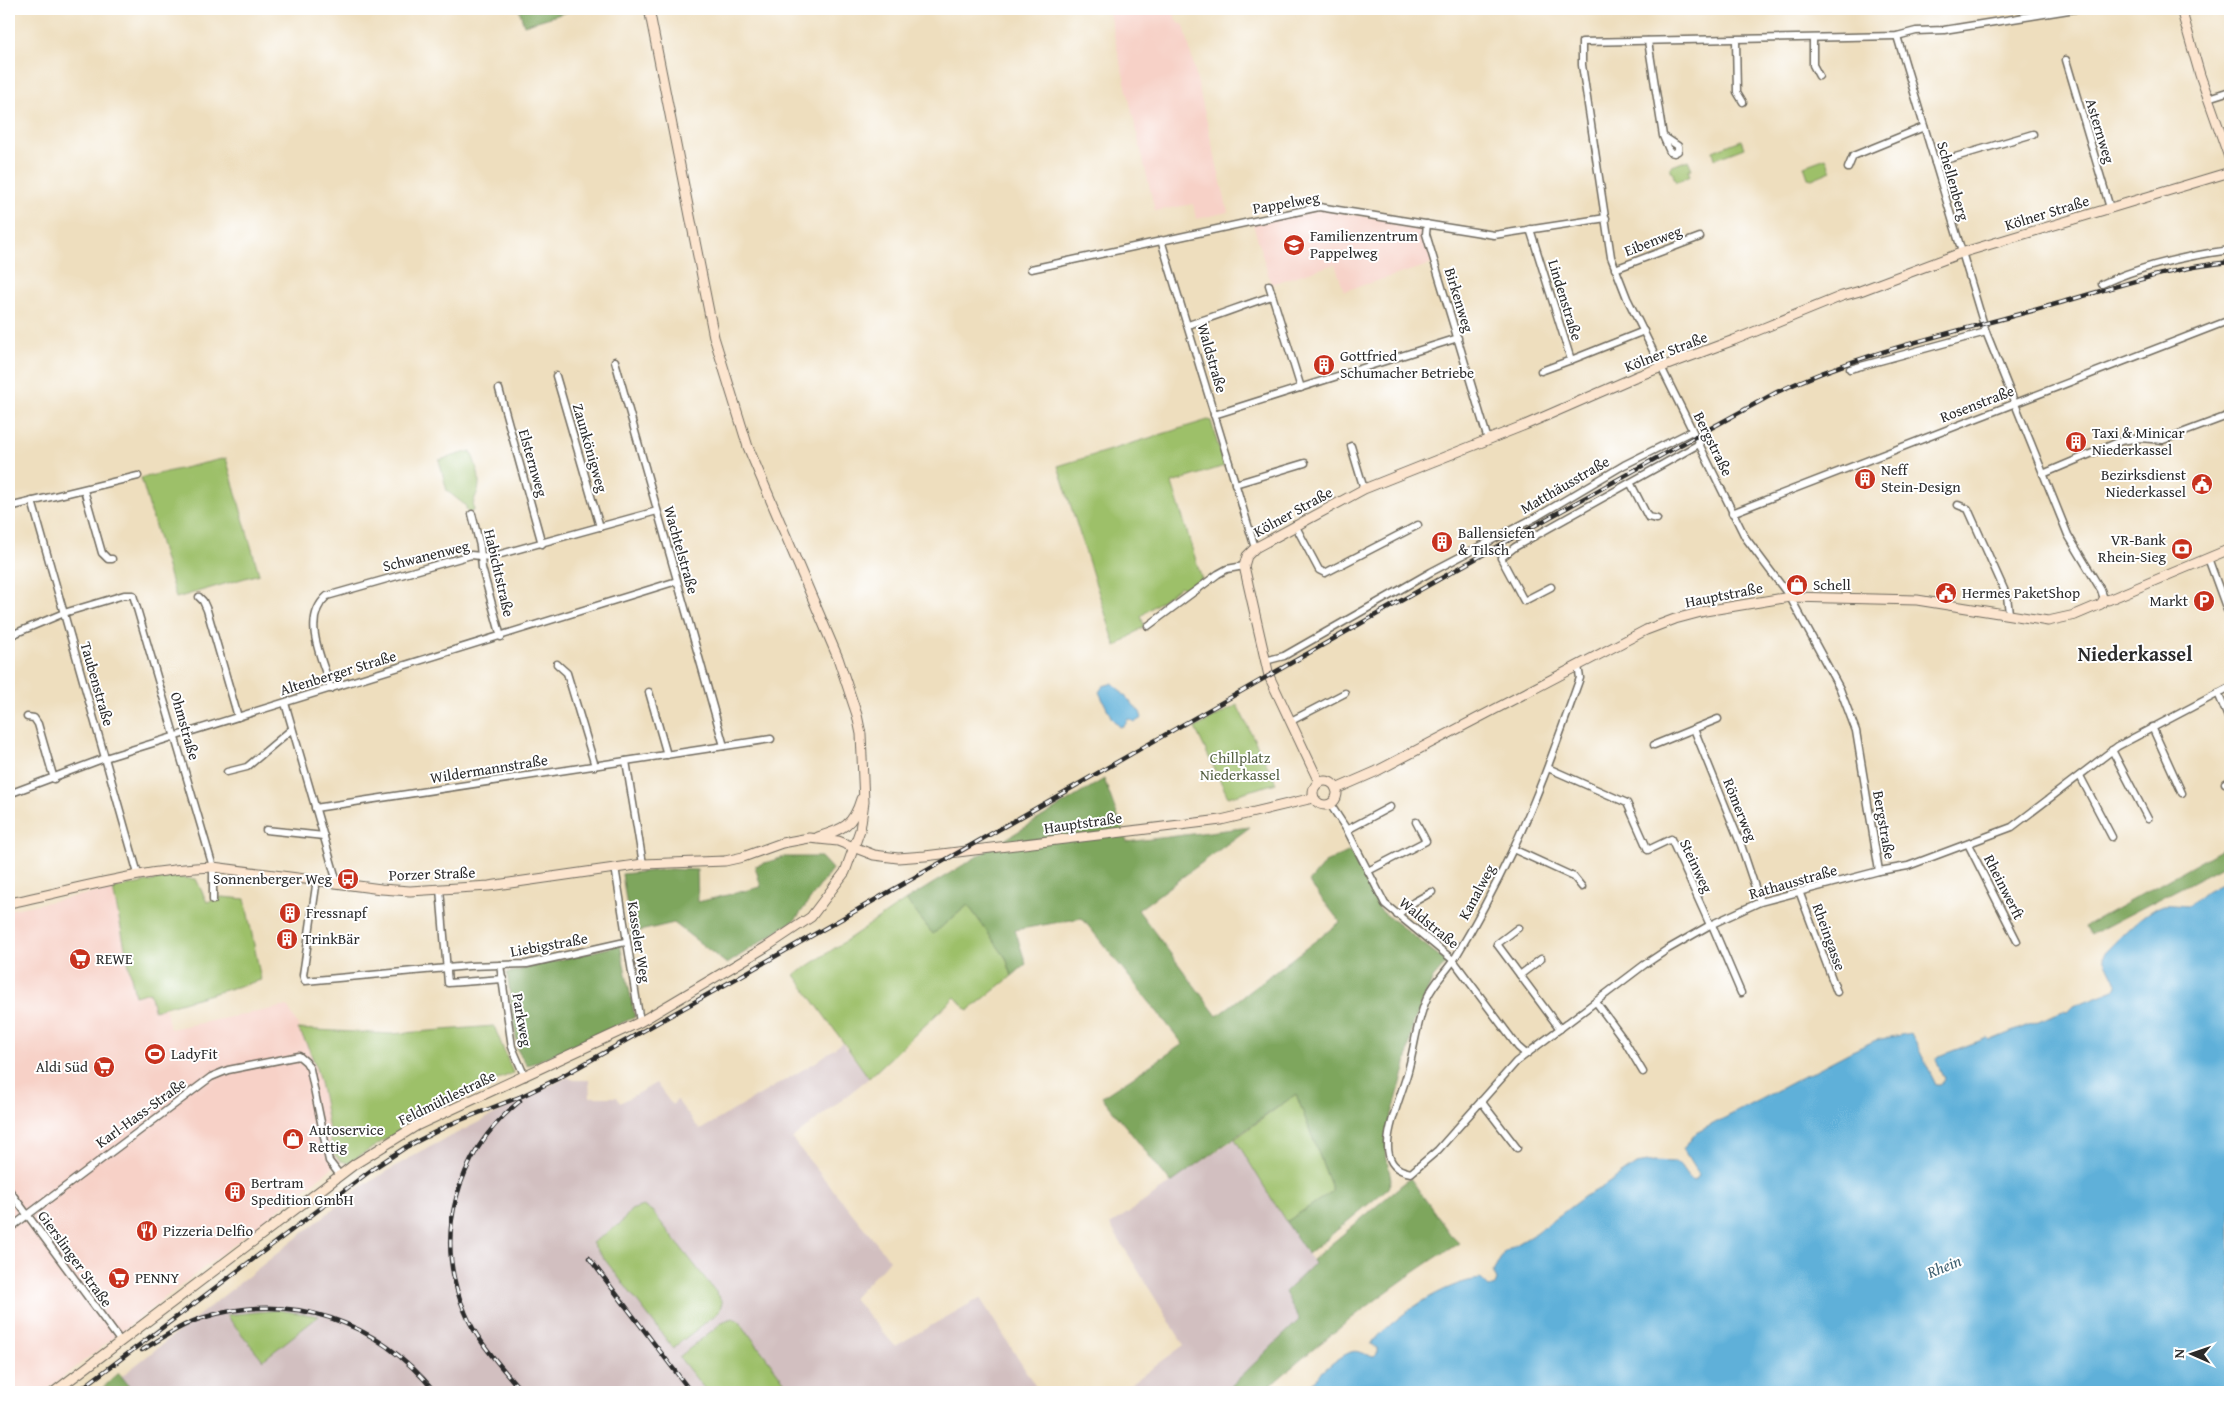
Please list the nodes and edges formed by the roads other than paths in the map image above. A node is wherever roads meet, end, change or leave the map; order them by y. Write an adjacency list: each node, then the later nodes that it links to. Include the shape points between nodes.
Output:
1 (648, 9): 119 (street, via 714,337 725,377 760,478 838,658 861,734)
2 (2075, 9): 4 (street)
3 (2181, 9): 11 (street)
4 (1897, 36): 5 (street); 13 (street, Schellenberg)
5 (1813, 39): 6 (street); 9 (street, via 1813,65)
6 (1736, 40): 7 (street); 12 (street, via 1737,92)
7 (1648, 41): 15 (street); 21 (street, Bergstraße, via 1582,42 1582,65)
8 (2066, 60): 20 (street, Asternweg)
9 (1820, 76)
10 (2230, 91): 11 (street)
11 (2208, 98): 16 (street)
12 (1743, 102)
13 (1924, 127): 17 (street, Schellenberg); 18 (street, via 1852,156)
14 (2033, 134): 17 (street)
15 (1663, 136)
16 (2230, 160)
17 (1935, 163): 27 (street, Schellenberg)
18 (1848, 168)
19 (2230, 172): 20 (street, Kölner Straße)
20 (2110, 208): 27 (street, Kölner Straße)
21 (1606, 218): 23 (street, Pappelweg); 29 (street, Bergstraße)
22 (1427, 224): 23 (street, Pappelweg, via 1494,234); 25 (street, Pappelweg, via 1319,207); 37 (street, Birkenweg, via 1426,234)
23 (1530, 229): 38 (street, Lindenstraße)
24 (1700, 237): 29 (street, Eibenweg)
25 (1161, 240): 28 (street, Pappelweg); 34 (street, Waldstraße)
26 (2230, 250): 30 (street, via 2182,257 2132,270)
27 (1962, 253): 36 (street, Schellenberg); 40 (street, Kölner Straße, via 1842,296)
28 (1032, 269)
29 (1615, 269): 35 (street, Bergstraße)
30 (2102, 284)
31 (1269, 285): 32 (street)
32 (1272, 296): 34 (street); 44 (street)
33 (2230, 320): 46 (street, Rosenstraße)
34 (1188, 325): 47 (street, Waldstraße)
35 (1644, 331): 38 (street, Lindenstraße); 40 (street, Bergstraße)
36 (1986, 332): 41 (street); 46 (street, Schellenberg)
37 (1458, 338): 44 (street); 50 (street, Birkenweg)
38 (1571, 360): 42 (street)
39 (615, 362): 63 (street, Wachtelstraße)
40 (1662, 368): 49 (street, Bergstraße); 50 (street, Kölner Straße)
41 (1850, 369)
42 (1541, 371)
43 (556, 376): 69 (street, Zaunkönigweg)
44 (1301, 388): 47 (street)
45 (499, 390): 70 (street, Elsternweg)
46 (2015, 403): 54 (street, Schellenberg); 64 (street, Rosenstraße)
47 (1214, 415): 56 (street, Waldstraße)
48 (2230, 415): 54 (street, via 2163,440 2140,438 2121,441)
49 (1692, 431): 51 (street, Bergstraße); 88 (street, Matthäusstraße, via 1431,572 1284,656)
50 (1488, 440): 58 (street, Kölner Straße)
51 (1699, 444): 57 (street); 64 (street, Bergstraße)
52 (1351, 446): 58 (street)
53 (1305, 463): 56 (street)
54 (2042, 474): 81 (street, Schellenberg, via 2068,535)
55 (138, 476): 59 (street)
56 (1236, 484): 71 (street, Waldstraße)
57 (1631, 484): 66 (street, via 1648,517); 78 (street, via 1515,547 1501,558 1524,601)
58 (1364, 489): 67 (street, Kölner Straße)
59 (84, 490): 60 (street); 75 (street, via 102,553)
60 (32, 501): 62 (street); 83 (street, Taubenstraße)
61 (1958, 505): 84 (street, via 1968,509 2007,596)
62 (9, 507)
63 (657, 511): 69 (street, Schwanenweg); 77 (street, Wachtelstraße)
64 (1732, 513): 80 (street, Bergstraße, via 1745,537)
65 (472, 514): 73 (street, Habichtstraße)
66 (1657, 520)
67 (1295, 525): 68 (street, via 1319,570 1325,572); 71 (street, Kölner Straße)
68 (1418, 525)
69 (600, 527): 70 (street, Schwanenweg)
70 (542, 544): 73 (street, Schwanenweg, via 490,557)
71 (1255, 548): 76 (street, Kölner Straße, via 1247,556)
72 (2230, 549): 74 (street, Hauptstraße)
73 (482, 556): 87 (street, Habichtstraße, via 482,568); 92 (street, Schwanenweg, via 471,555 327,596 317,606 312,621)
74 (2208, 558): 81 (street, Hauptstraße); 82 (street)
75 (112, 559)
76 (1244, 566): 85 (street, via 1218,574); 88 (street)
77 (677, 581): 87 (street, Altenberger Straße); 108 (street, Wachtelstraße)
78 (1552, 587)
79 (198, 597): 98 (street, via 207,610)
80 (1790, 597): 84 (street, Hauptstraße, via 1917,600); 90 (street, Hauptstraße, via 1674,619); 141 (street, Bergstraße, via 1840,689 1856,732)
81 (2104, 599): 84 (street, Hauptstraße, via 2097,606 2065,619 2048,621)
82 (2227, 610)
83 (64, 613): 86 (street); 105 (street, Ohmstraße, via 130,594 137,605); 111 (street, Taubenstraße)
84 (2009, 614)
85 (1148, 626)
86 (9, 636)
87 (501, 637): 92 (street, Altenberger Straße)
88 (1265, 661): 100 (street)
89 (557, 664): 113 (street, via 567,672)
90 (1578, 666): 114 (street, Kanalweg, via 1580,678); 120 (street, Hauptstraße, via 1380,770)
91 (2230, 687): 95 (street, Rathausstraße)
92 (331, 689): 96 (street, Altenberger Straße)
93 (649, 692): 110 (street)
94 (1345, 693): 100 (street)
95 (2218, 693): 101 (street); 102 (street, Rathausstraße)
96 (285, 703): 98 (street, Altenberger Straße); 103 (street)
97 (28, 717): 117 (street, via 34,718 38,724)
98 (238, 717): 105 (street, Altenberger Straße)
99 (1718, 719): 104 (street)
100 (1291, 721): 118 (street)
101 (2230, 722)
102 (2152, 727): 109 (street, Rathausstraße); 121 (street)
103 (292, 729): 115 (street, via 247,767); 126 (street)
104 (1694, 729): 107 (street); 150 (street, Römerweg, via 1741,845)
105 (176, 737): 111 (street, Altenberger Straße); 138 (street, Ohmstraße)
106 (771, 739): 108 (street, Wildermannstraße)
107 (1654, 745)
108 (724, 746): 110 (street, Wildermannstraße)
109 (2112, 750): 116 (street, Rathausstraße); 127 (street)
110 (667, 755): 112 (street, Wildermannstraße)
111 (105, 758): 117 (street, Altenberger Straße); 142 (street, Taubenstraße)
112 (626, 761): 113 (street, Wildermannstraße); 137 (street)
113 (595, 766): 126 (street, Wildermannstraße)
114 (1548, 768): 136 (street, Kanalweg); 153 (street, Steinweg, via 1627,802 1648,850 1671,838)
115 (227, 772)
116 (2080, 776): 133 (street); 134 (street, Rathausstraße, via 2012,827)
117 (54, 779): 122 (street, Altenberger Straße)
118 (1319, 782): 120 (street, via 1331,782); 123 (street, via 1313,789)
119 (864, 787): 132 (street, via 851,822); 135 (street, Feldmühlestraße, via 863,815)
120 (1336, 789): 124 (street, via 1336,798)
121 (2182, 793)
122 (9, 794)
123 (1313, 798): 124 (street, via 1320,804); 135 (street, Hauptstraße, via 1221,820 952,853 887,857)
124 (1330, 804): 130 (street, Waldstraße)
125 (1390, 807): 130 (street)
126 (316, 808): 131 (street)
127 (2148, 819)
128 (1416, 822): 140 (street, via 1426,841)
129 (266, 830): 131 (street)
130 (1347, 830): 140 (street, Waldstraße)
131 (324, 836): 144 (street)
132 (816, 837): 135 (street, Porzer Straße); 137 (street, Porzer Straße, via 782,843 725,861)
133 (2112, 837)
134 (1968, 844): 141 (street, Rathausstraße, via 1908,866); 155 (street, Rheinwerft)
135 (855, 848): 166 (street, Feldmühlestraße, via 842,877 805,922)
136 (1513, 849): 145 (street, via 1574,877); 158 (street, Kanalweg)
137 (643, 864): 139 (street, Porzer Straße)
138 (213, 867): 142 (street, Porzer Straße); 143 (street, Porzer Straße); 149 (street, Ohmstraße)
139 (615, 867): 146 (street, Porzer Straße, via 533,881); 156 (street, Kasseler Weg)
140 (1368, 871): 152 (street, Waldstraße, via 1385,904)
141 (1879, 871): 147 (street, Rathausstraße)
142 (138, 874): 151 (street, Porzer Straße)
143 (317, 880): 144 (street, Porzer Straße); 160 (street, Liebigstraße, via 303,975 305,981)
144 (337, 882): 146 (street, Porzer Straße, via 381,889)
145 (1582, 887)
146 (440, 889): 160 (street)
147 (1799, 891): 150 (street, Rathausstraße); 163 (street, Rheingasse)
148 (1432, 892): 152 (street)
149 (213, 900)
150 (1760, 902): 153 (street, Rathausstraße)
151 (9, 903)
152 (1397, 915): 158 (street, Waldstraße)
153 (1711, 925): 164 (street); 165 (street, Rathausstraße, via 1644,965)
154 (1518, 928): 161 (street, via 1497,944)
155 (2017, 941)
156 (625, 942): 159 (street, Liebigstraße, via 542,962); 166 (street, Kasseler Weg)
157 (1541, 959): 161 (street)
158 (1453, 960): 168 (street, Waldstraße); 173 (street, Kanalweg, via 1434,983 1421,1013 1410,1065 1390,1130 1388,1153 1393,1165)
159 (500, 965): 160 (street, Liebigstraße); 162 (street, Parkweg)
160 (447, 968): 162 (street, Liebigstraße, via 448,983)
161 (1520, 975): 167 (street)
162 (503, 979): 170 (street, Parkweg, via 512,1047)
163 (1837, 992)
164 (1741, 993)
165 (1596, 1002): 167 (street, Rathausstraße); 169 (street)
166 (640, 1022): 170 (street, Feldmühlestraße)
167 (1560, 1028): 168 (street, Rathausstraße)
168 (1526, 1054): 171 (street, Rathausstraße)
169 (1644, 1072)
170 (524, 1076): 174 (street, Feldmühlestraße, via 416,1126)
171 (1481, 1101): 172 (street); 173 (street, Rathausstraße, via 1438,1150)
172 (1517, 1148)
173 (1411, 1173)
174 (339, 1174): 176 (street, Karl-Hass-Straße, via 329,1161 310,1069 299,1056 228,1070 211,1077); 178 (street, Feldmühlestraße)
175 (9, 1190): 176 (street, Gierslinger Straße)
176 (28, 1216): 177 (street, Karl-Hass-Straße); 178 (street, Gierslinger Straße)
177 (9, 1230)
178 (121, 1342): 179 (street, Feldmühlestraße)
179 (54, 1392)

